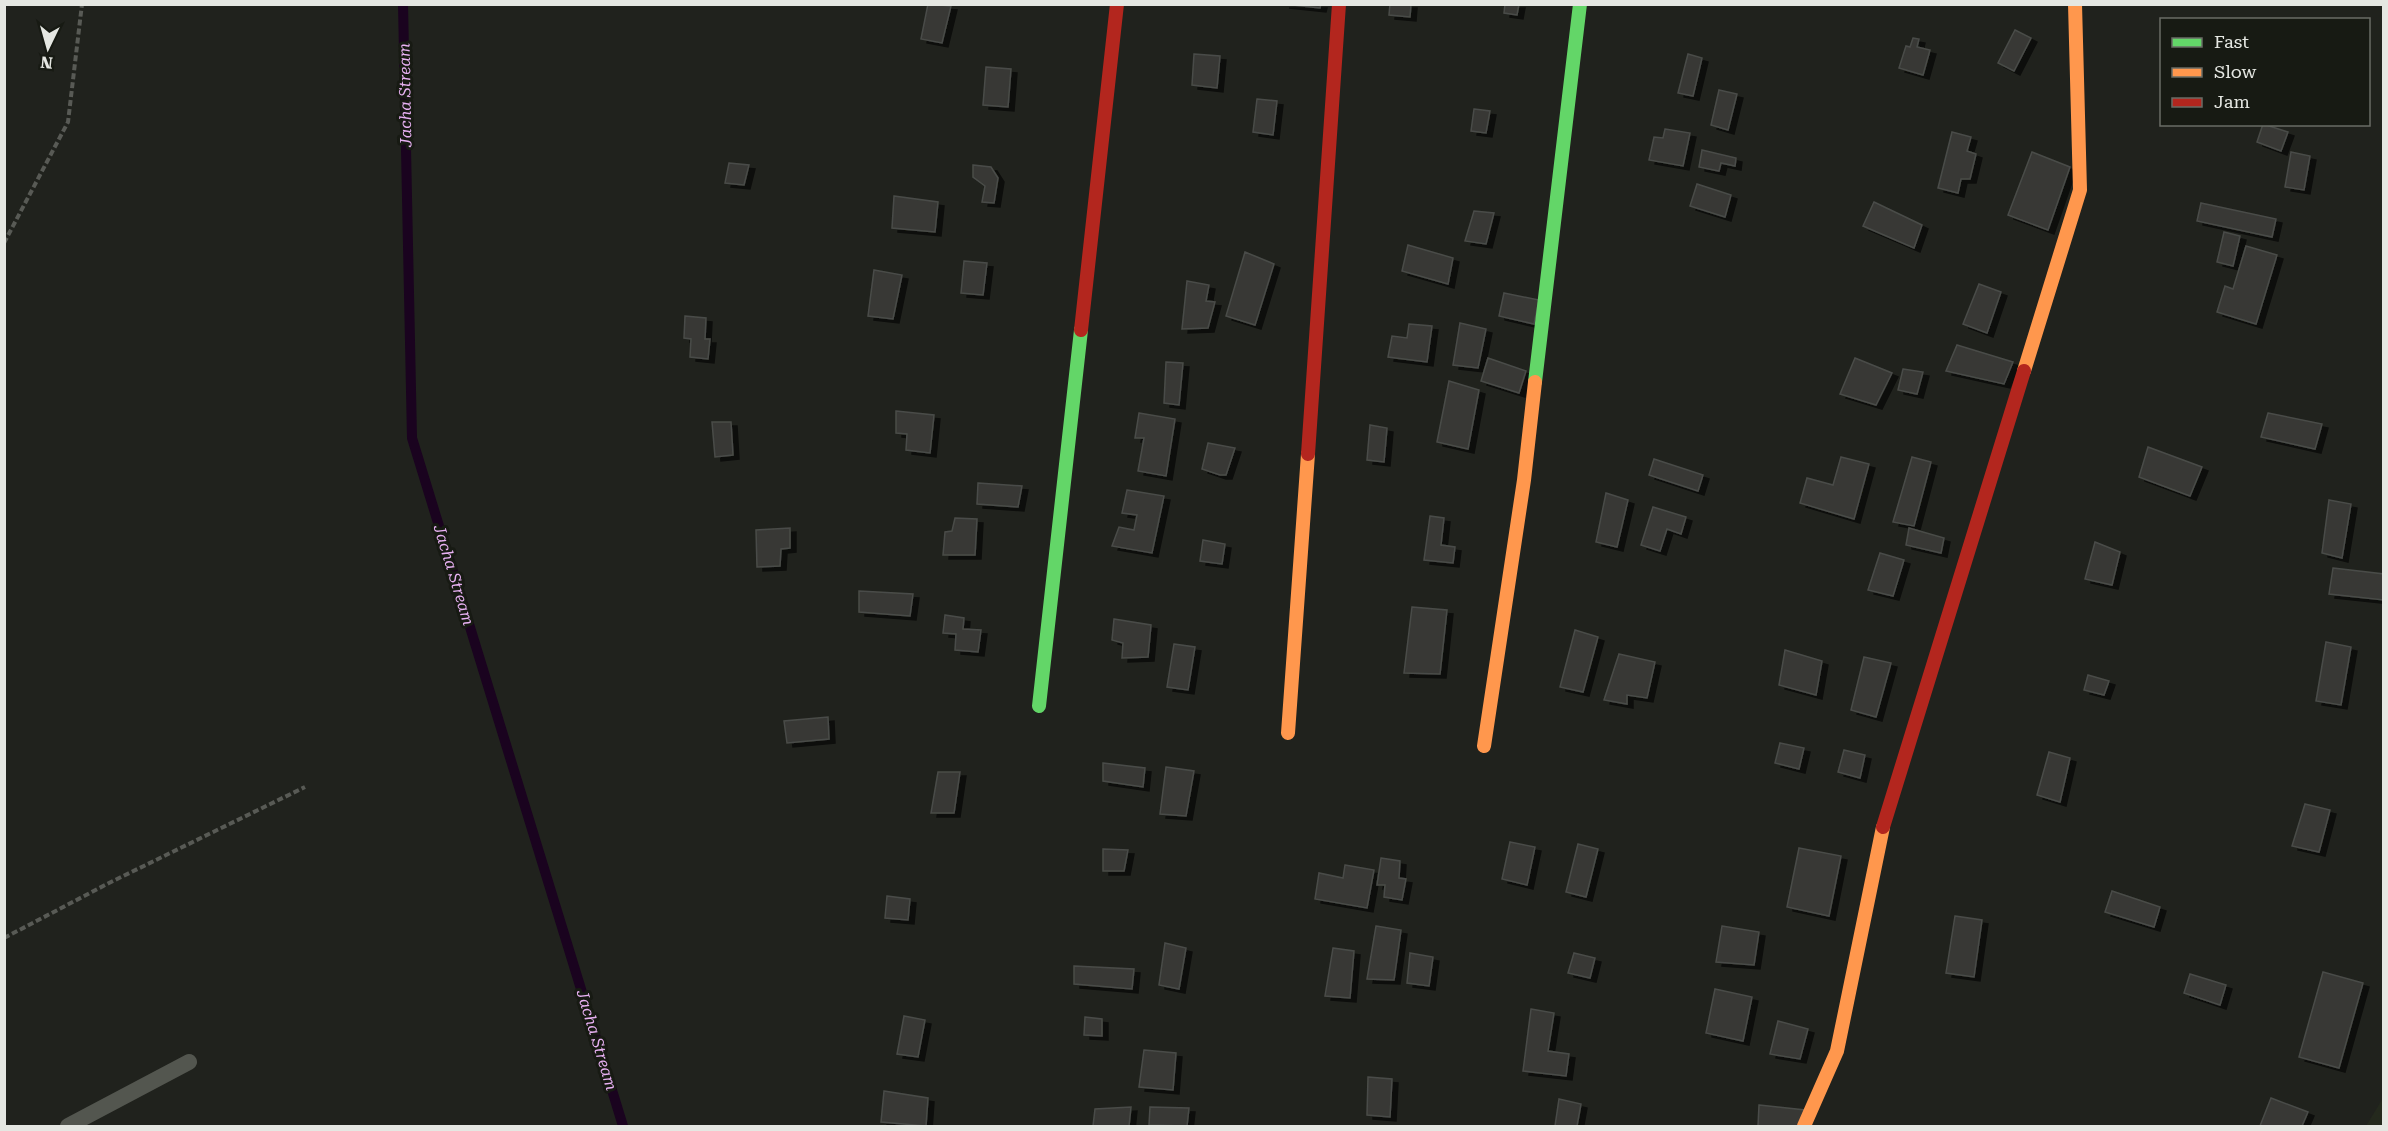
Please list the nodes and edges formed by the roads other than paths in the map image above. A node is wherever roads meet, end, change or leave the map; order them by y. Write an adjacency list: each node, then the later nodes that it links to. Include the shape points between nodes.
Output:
1 (1118, 4): 5 (street)
2 (1338, 4): 6 (street)
3 (1580, 4): 7 (street, via 1524,480)
4 (2075, 4): 10 (street, via 2080,190 1879,840 1837,1051)
5 (1039, 706)
6 (1288, 733)
7 (1484, 746)
8 (189, 1062): 9 (lane)
9 (68, 1126)
10 (1804, 1126)

